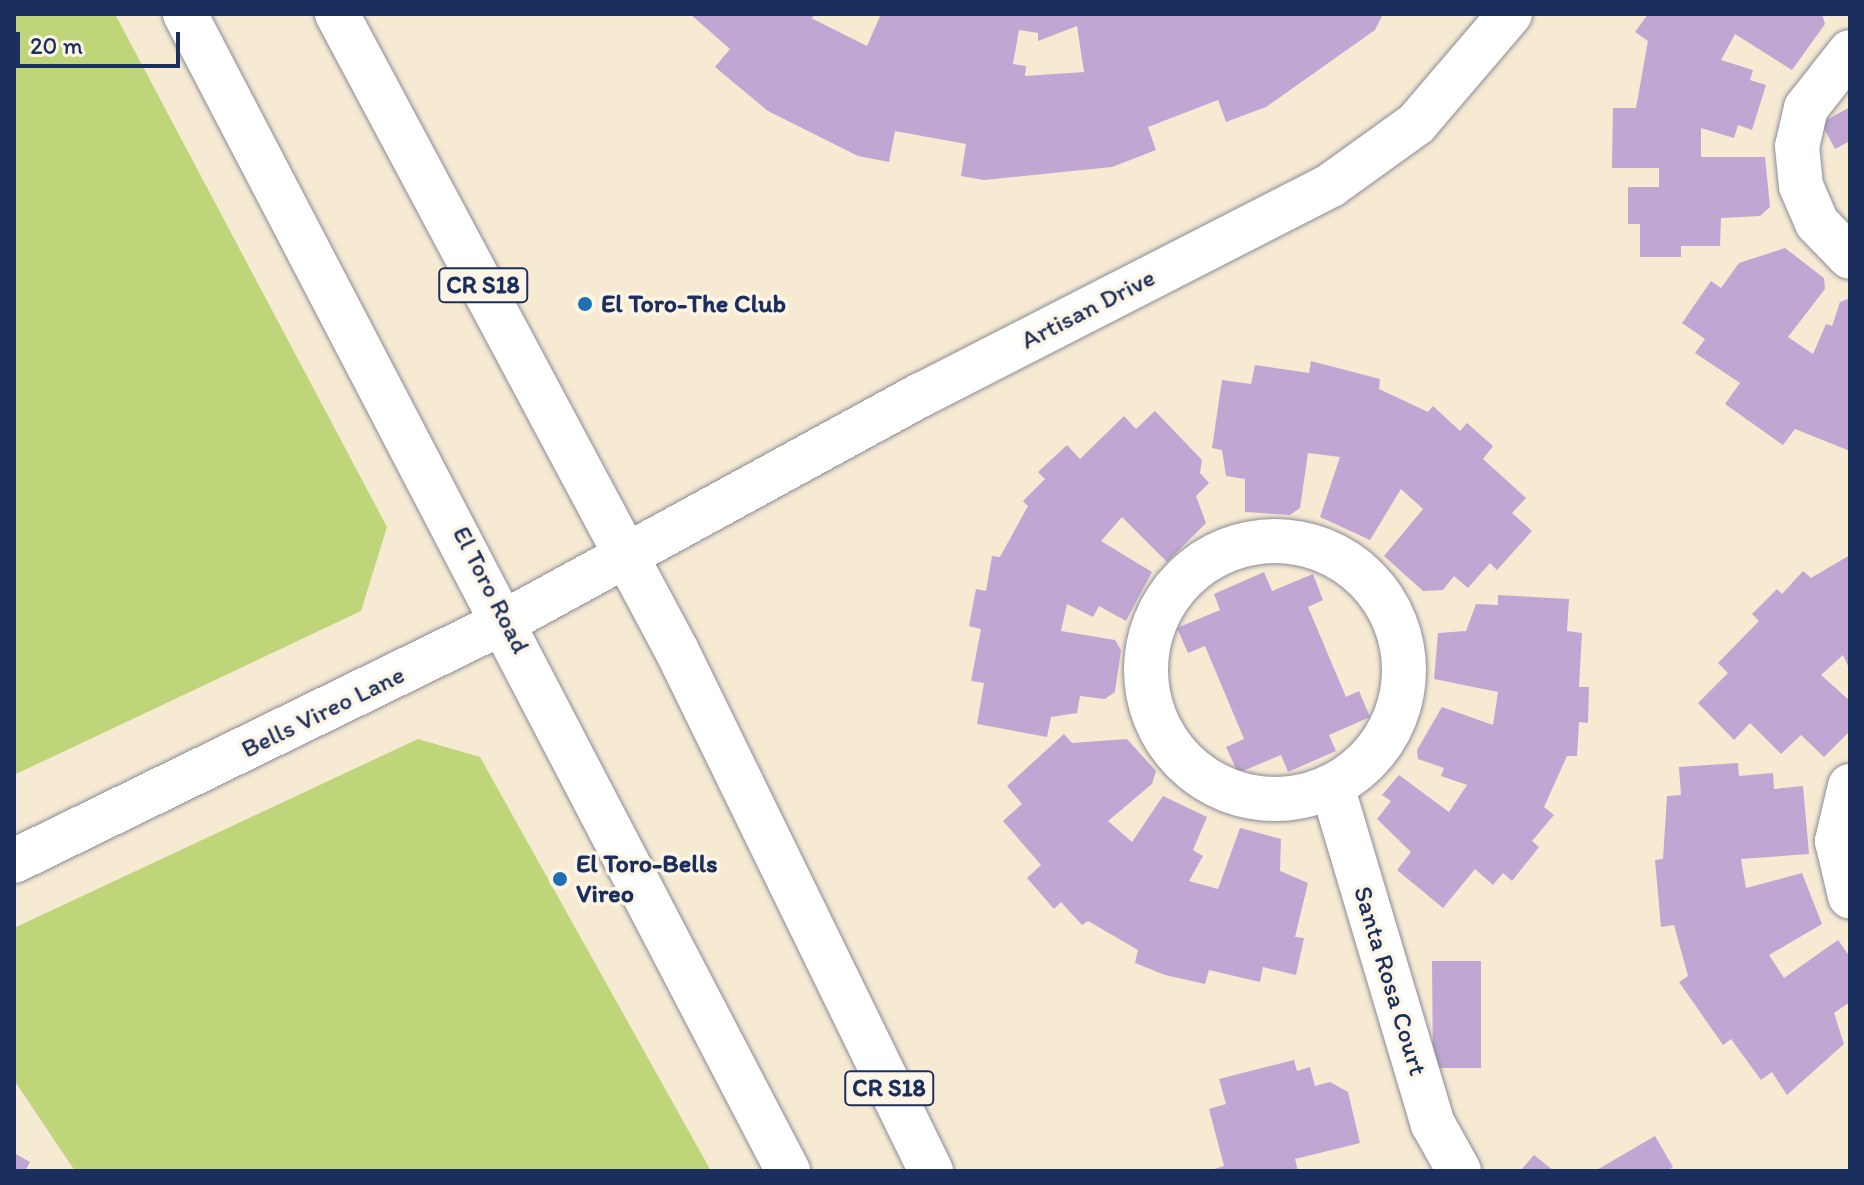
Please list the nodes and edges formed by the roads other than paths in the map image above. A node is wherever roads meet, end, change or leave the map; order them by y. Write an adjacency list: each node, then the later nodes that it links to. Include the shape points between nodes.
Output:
1 (185, 14): 7 (street, El Toro Road)
2 (337, 14): 6 (street, CR S18)
3 (1510, 14): 6 (street, Artisan Drive, via 1416,124 1331,185 921,395)
4 (1850, 52): 5 (street, via 1806,108 1797,146 1801,186 1817,223)
5 (1850, 257)
6 (629, 557): 7 (street, Bells Vireo Lane); 13 (street, CR S18)
7 (506, 621): 10 (street, Bells Vireo Lane); 12 (street, El Toro Road)
8 (1332, 786): 8 (street, via 1367,761 1392,726 1404,685 1402,643 1387,603 1360,571 1323,548 1281,540 1238,546 1200,565 1170,595 1151,634 1146,676 1154,718 1177,755 1209,782 1249,797 1292,799); 14 (street, Santa Rosa Court, via 1433,1124)
9 (1850, 786): 11 (street, via 1837,841)
10 (14, 861)
11 (1850, 896)
12 (788, 1171)
13 (931, 1171)
14 (1459, 1171)

